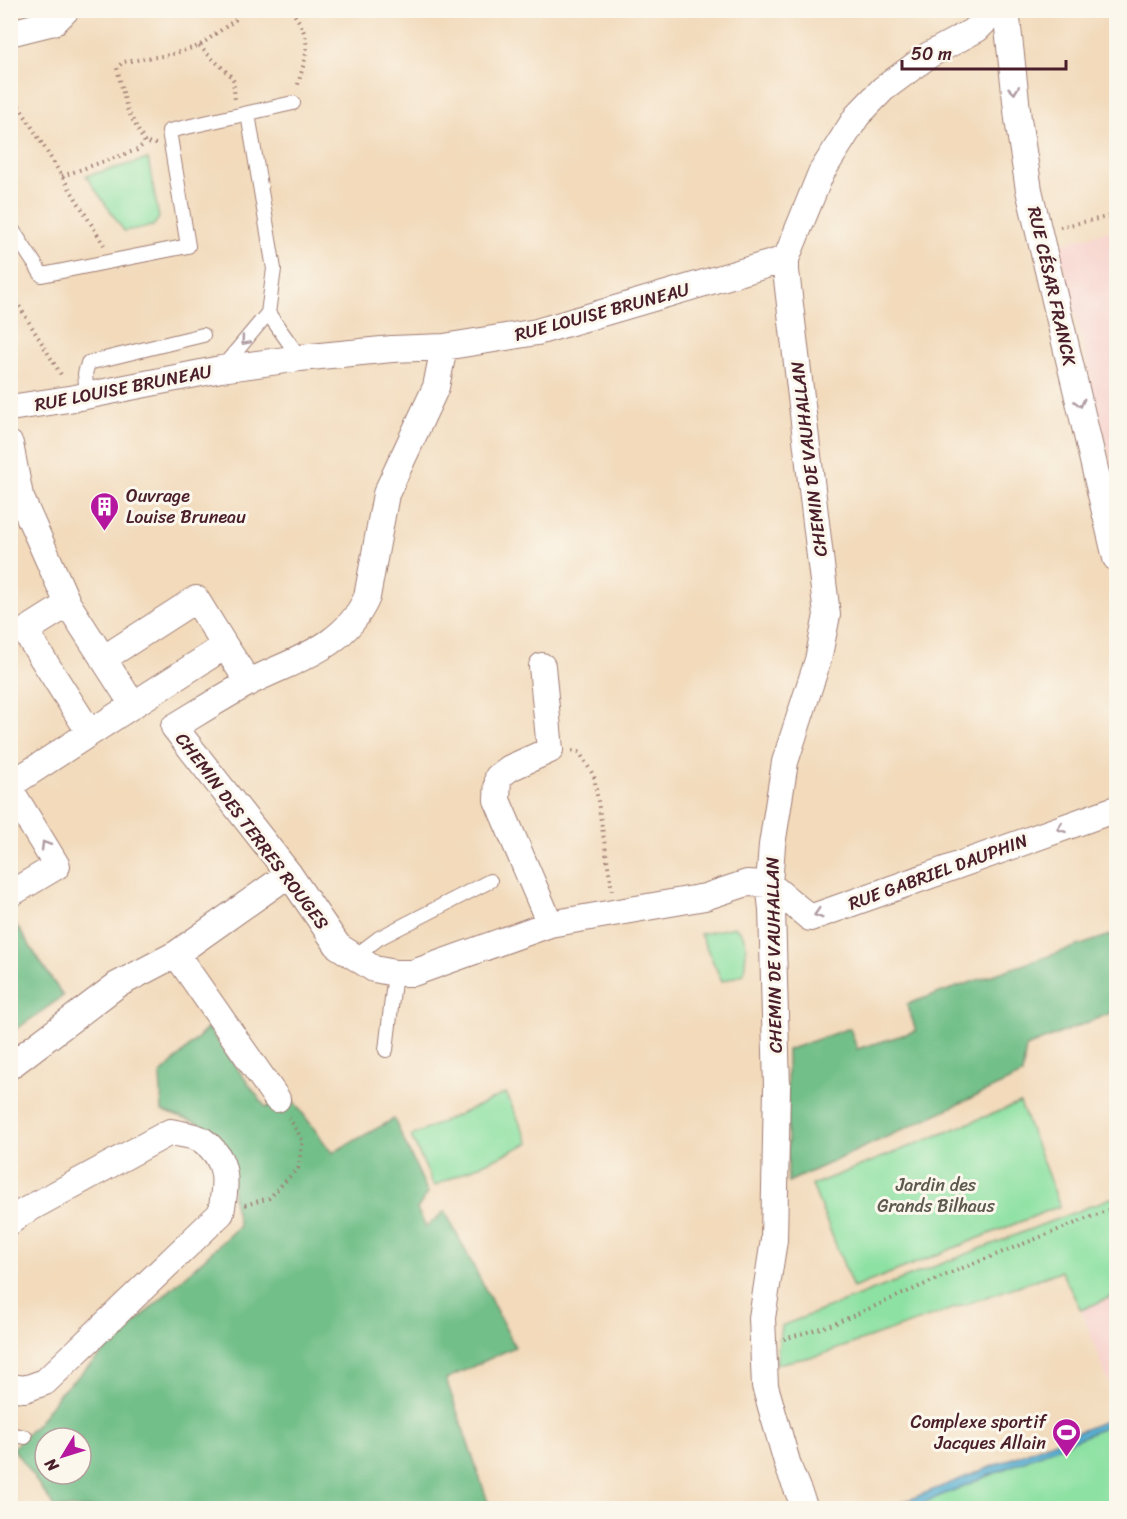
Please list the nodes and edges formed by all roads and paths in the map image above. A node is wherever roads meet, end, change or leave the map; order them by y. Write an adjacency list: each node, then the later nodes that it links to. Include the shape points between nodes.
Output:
1 (66, 10): 6 (street, via 54,22)
2 (239, 10): 7 (path, via 236,20)
3 (291, 10): 9 (path, via 305,31 307,44)
4 (996, 10): 17 (street, via 977,29 929,55 883,89 857,116 821,173)
5 (1006, 10): 16 (street, RUE CÉSAR FRANCK, one-way to 16, via 1018,119)
6 (10, 33)
7 (199, 46): 10 (path, via 233,78); 11 (path, via 123,62 117,68 127,109)
8 (10, 99): 13 (path, via 16,101)
9 (293, 103): 10 (lane)
10 (242, 115): 12 (lane, via 169,131); 20 (lane, via 274,269)
11 (144, 143): 12 (path); 13 (path, via 136,150)
12 (172, 146): 18 (lane, via 188,246)
13 (62, 177): 18 (path)
14 (1116, 215): 16 (path)
15 (10, 226): 18 (lane, via 42,275)
16 (1039, 231): 29 (street, RUE CÉSAR FRANCK, one-way to 29)
17 (786, 260): 22 (street, RUE LOUISE BRUNEAU, via 537,332); 43 (street, CHEMIN DE VAUHALLAN, via 827,615 818,660 785,762)
18 (113, 261)
19 (10, 291): 25 (path)
20 (268, 312): 23 (lane); 24 (lane, one-way to 24)
21 (203, 334): 25 (lane, via 88,363)
22 (444, 347): 23 (street, RUE LOUISE BRUNEAU); 35 (street, CHEMIN DES TERRES ROUGES, via 436,387 386,494 368,597 361,611 341,635 312,654)
23 (300, 358): 24 (street, RUE LOUISE BRUNEAU)
24 (221, 369): 25 (street, RUE LOUISE BRUNEAU)
25 (81, 397): 26 (street, RUE LOUISE BRUNEAU)
26 (10, 408)
27 (10, 444): 28 (street)
28 (15, 498): 30 (street)
29 (1115, 548)
30 (68, 604): 31 (street); 33 (street)
31 (18, 635): 37 (street)
32 (225, 646): 33 (street, via 196,599); 35 (street); 36 (street)
33 (103, 659): 36 (street)
34 (542, 666): 38 (street)
35 (249, 682): 41 (street, CHEMIN DES TERRES ROUGES, via 174,727)
36 (133, 705): 37 (street)
37 (90, 733): 39 (street)
38 (550, 748): 45 (path, via 579,752 594,776); 46 (street, via 498,777 497,800)
39 (10, 787): 44 (street, one-way to 39, via 57,866)
40 (1116, 809): 43 (street, RUE GABRIEL DAUPHIN, one-way to 43, via 810,918)
41 (289, 874): 47 (street); 48 (street, CHEMIN DES TERRES ROUGES, via 338,946)
42 (490, 881): 48 (lane, via 379,938)
43 (769, 884): 45 (street, CHEMIN DES TERRES ROUGES, via 747,883 705,897); 56 (street, CHEMIN DE VAUHALLAN, via 777,1099 774,1240 762,1318)
44 (10, 894)
45 (615, 912): 46 (street, CHEMIN DES TERRES ROUGES)
46 (550, 924): 49 (street, CHEMIN DES TERRES ROUGES, via 413,974)
47 (176, 954): 51 (street, via 117,985); 52 (street)
48 (354, 957): 49 (street, CHEMIN DES TERRES ROUGES, via 374,969)
49 (395, 974): 50 (lane)
50 (386, 1050)
51 (10, 1066)
52 (277, 1099): 55 (path, via 303,1141 298,1168 269,1198)
53 (1116, 1207): 56 (path, via 834,1324)
54 (14, 1209): 55 (street, via 170,1132 201,1139 220,1159 227,1181)
55 (221, 1213): 57 (street, via 45,1382 25,1389)
56 (763, 1346): 60 (street, CHEMIN DE VAUHALLAN, via 765,1386)
57 (10, 1387)
58 (11, 1431): 59 (lane)
59 (25, 1437)
60 (805, 1509)

